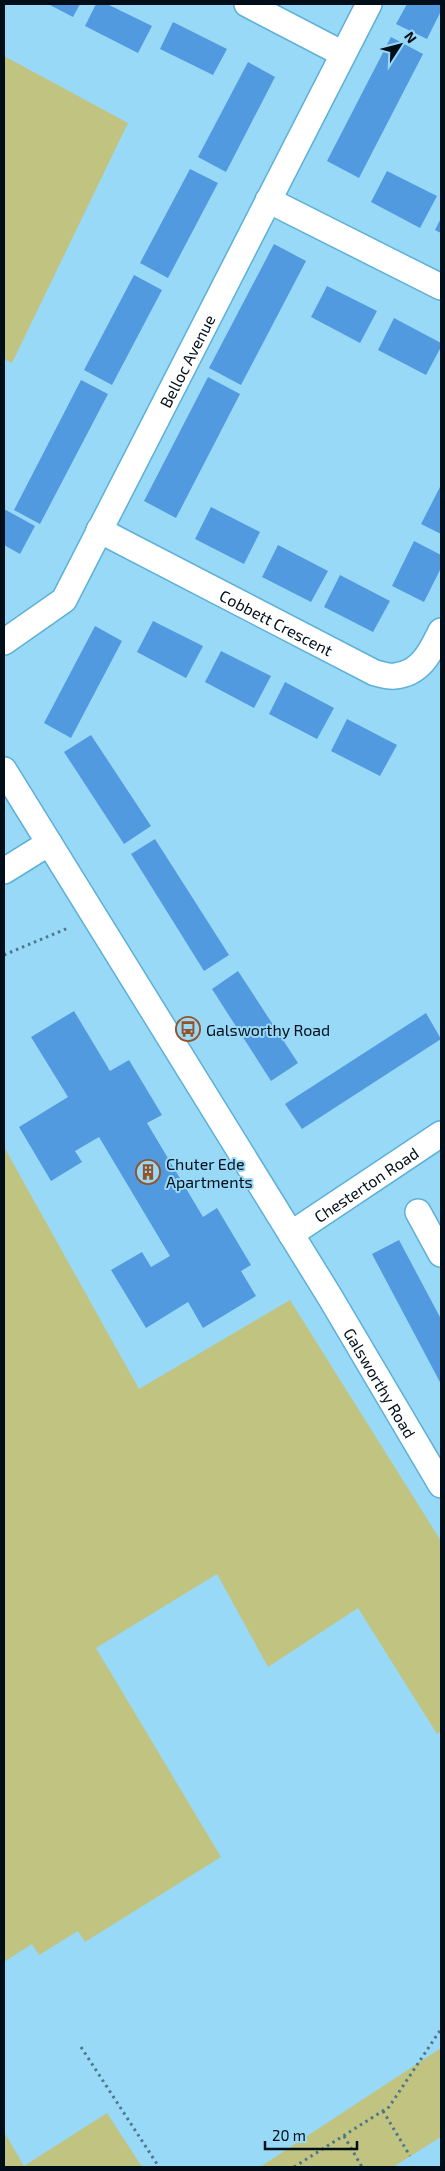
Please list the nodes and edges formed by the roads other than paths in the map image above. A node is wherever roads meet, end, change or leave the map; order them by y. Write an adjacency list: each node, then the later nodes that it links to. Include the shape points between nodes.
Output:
1 (247, 4): 3 (street)
2 (369, 4): 3 (street, Belloc Avenue)
3 (343, 54): 4 (street, Belloc Avenue)
4 (268, 200): 5 (street); 6 (street, Belloc Avenue)
5 (441, 288)
6 (99, 530): 7 (street, Cobbett Crescent, via 375,673 395,676 412,671 424,662); 8 (street, Belloc Avenue, via 64,600)
7 (441, 631)
8 (4, 642)
9 (4, 770): 10 (street, Galsworthy Road)
10 (49, 842): 11 (street); 14 (street, Galsworthy Road)
11 (4, 871)
12 (441, 1134): 14 (street, Chesterton Road)
13 (418, 1212): 15 (street)
14 (291, 1234): 16 (street, Galsworthy Road)
15 (441, 1254)
16 (441, 1485)

